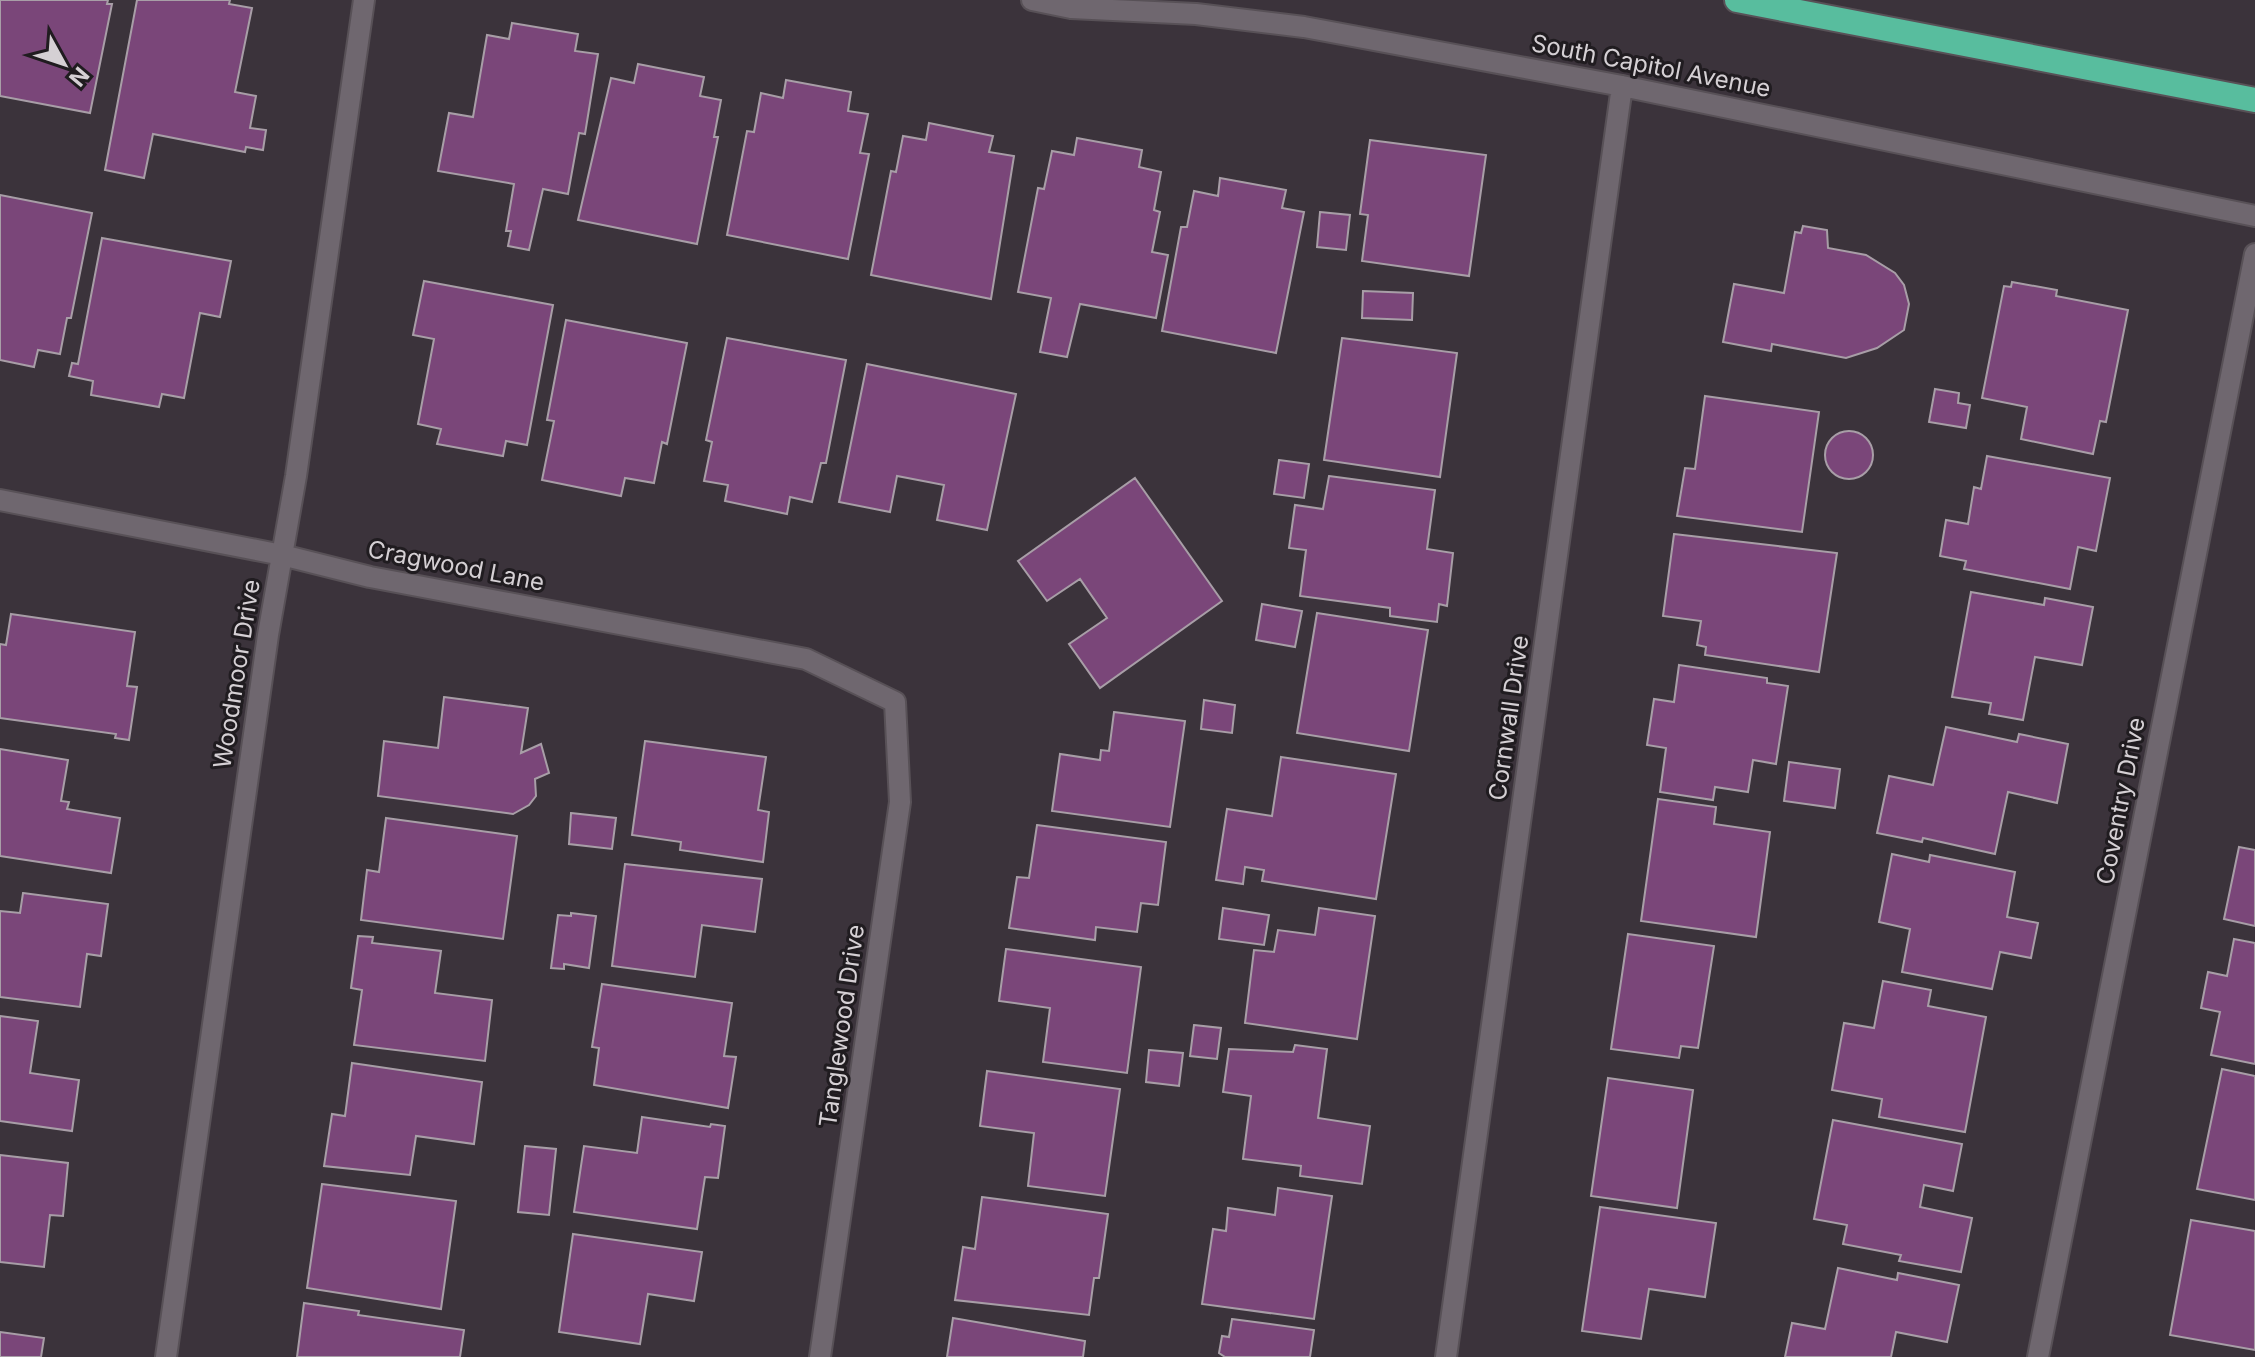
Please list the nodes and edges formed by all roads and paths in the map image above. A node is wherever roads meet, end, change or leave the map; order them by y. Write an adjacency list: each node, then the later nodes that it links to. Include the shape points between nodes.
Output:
1 (364, 0): 9 (street, Woodmoor Drive)
2 (1032, 0): 4 (street, South Capitol Avenue, via 1071,8 1196,14 1304,27)
3 (1737, 0): 5 (highway)
4 (1622, 86): 6 (street, South Capitol Avenue); 13 (street, Cornwall Drive)
5 (2255, 100)
6 (2255, 216)
7 (2255, 254): 14 (street, Coventry Drive)
8 (0, 500): 9 (street, Cragwood Lane)
9 (282, 555): 10 (street, Cragwood Lane, via 370,577 806,659); 11 (street, Woodmoor Drive)
10 (895, 702): 12 (street, Tanglewood Drive, via 900,802)
11 (166, 1357)
12 (820, 1357)
13 (1446, 1357)
14 (2038, 1357)

